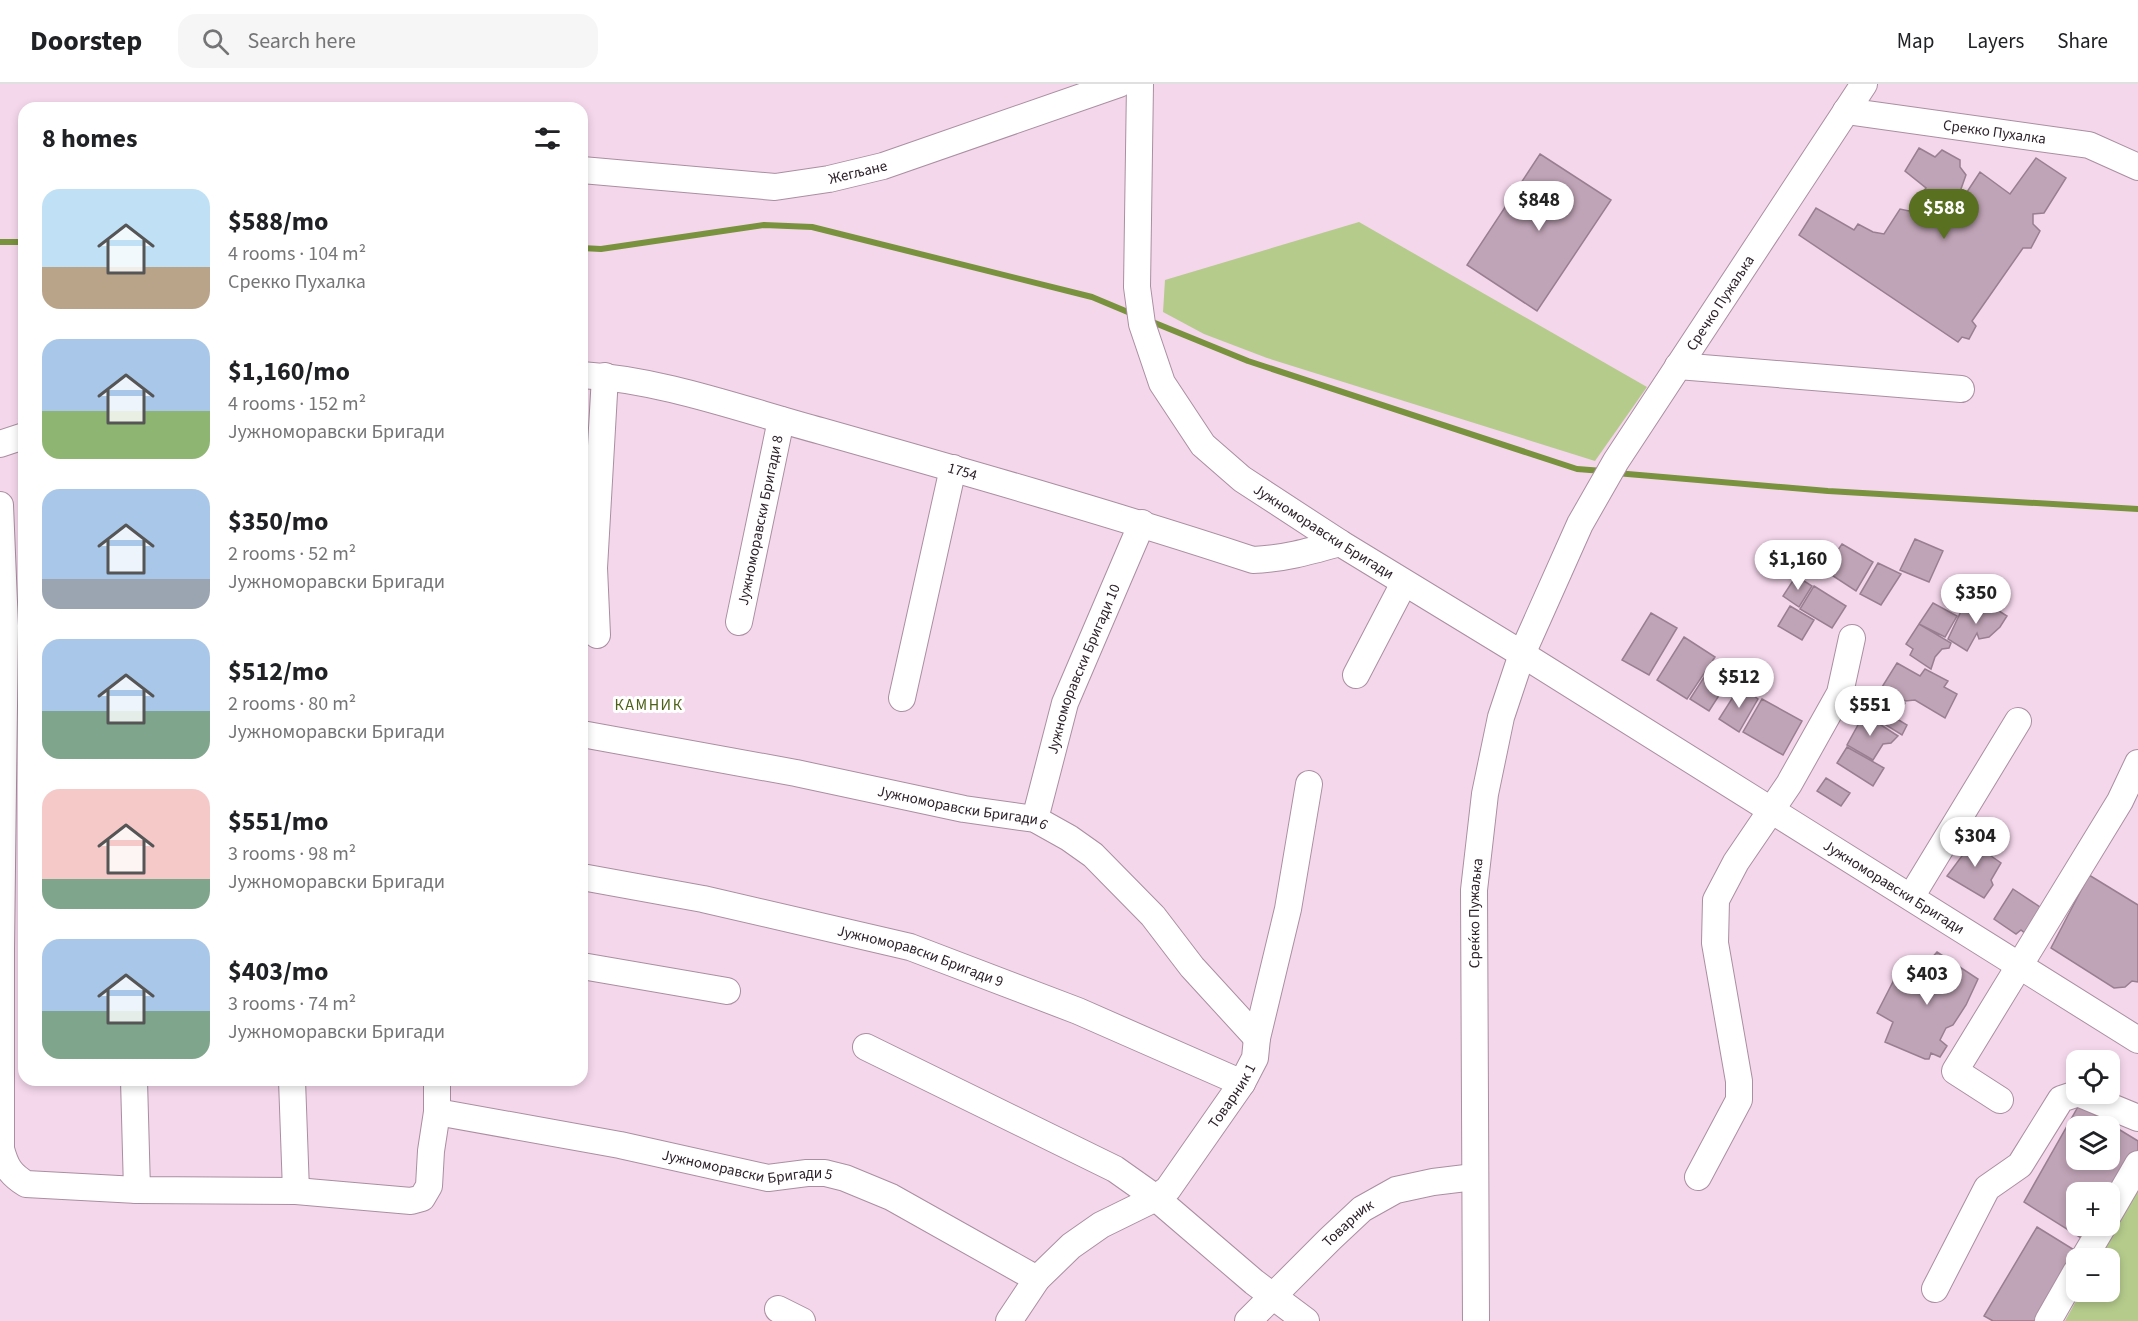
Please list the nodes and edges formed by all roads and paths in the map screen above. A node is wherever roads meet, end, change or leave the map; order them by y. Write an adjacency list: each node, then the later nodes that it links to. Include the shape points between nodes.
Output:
1 (1119, 84): 6 (street, Жегљане, via 883,166 829,179 775,187)
2 (1140, 84): 17 (street, Јужноморавски Бригади, via 1137,287 1142,324 1162,383 1203,445 1242,480)
3 (1863, 84): 4 (street, Сречко Пужаљка)
4 (1846, 111): 5 (street, Срекко Пухалка, via 2089,145); 7 (street, Сречко Пужаљка)
5 (2138, 166)
6 (588, 171)
7 (1678, 366): 9 (street); 16 (street, Сречко Пужаљка)
8 (594, 376): 10 (street, 1754, via 740,407); 20 (street)
9 (1960, 389)
10 (781, 420): 13 (street, 1754); 19 (street, Јужноморавски Бригади 8)
11 (18, 438): 12 (street)
12 (0, 444)
13 (953, 468): 15 (street, 1754); 24 (street)
14 (0, 505): 51 (street, via 5,626 1,1149 13,1176 26,1184)
15 (1142, 523): 17 (street, 1754, via 1253,560); 30 (street, Јужноморавски Бригади 10, via 1065,703)
16 (1580, 524): 22 (street, Среќко Пужаљка)
17 (1340, 543): 18 (street, Јужноморавски Бригади)
18 (1404, 583): 22 (street, Јужноморавски Бригади); 23 (street)
19 (739, 622)
20 (597, 635)
21 (1852, 638): 29 (street, via 1840,693)
22 (1522, 654): 29 (street, Јужноморавски Бригади); 49 (street, Среќко Пужаљка, via 1501,717 1485,794 1474,890)
23 (1356, 675)
24 (902, 698)
25 (2018, 721): 32 (street)
26 (588, 735): 30 (street, Јужноморавски Бригади 6, via 964,809)
27 (2138, 763): 33 (street, via 2120,801)
28 (1309, 784): 36 (street, Товарник 1, via 1288,909)
29 (1772, 810): 32 (street, Јужноморавски Бригади); 50 (street, via 1736,862 1716,900 1715,943 1739,1100)
30 (1035, 819): 36 (street, Јужноморавски Бригади 6, via 1093,855 1154,916 1192,967)
31 (588, 878): 39 (street, Јужноморавски Бригади 9, via 703,898 910,947 1078,1011)
32 (1911, 897): 33 (street, Јужноморавски Бригади)
33 (2020, 965): 37 (street, Јужноморавски Бригади); 44 (street, via 1955,1071)
34 (588, 967): 35 (street)
35 (727, 991)
36 (1257, 1038): 39 (street, Товарник 1, via 1255,1058)
37 (2138, 1040)
38 (866, 1047): 54 (street, via 1114,1169)
39 (1242, 1083): 54 (street, Товарник 1, via 1178,1177)
40 (134, 1086): 51 (street)
41 (292, 1086): 52 (street)
42 (437, 1086): 46 (street)
43 (2066, 1098): 56 (street, via 2061,1100 2020,1165 1987,1188)
44 (2000, 1100)
45 (2103, 1104): 47 (street)
46 (437, 1112): 52 (street, via 429,1186 422,1198 411,1201); 55 (street, Јужноморавски Бригади 5, via 620,1145 768,1178 825,1173 845,1178 891,1197)
47 (2138, 1118)
48 (2138, 1164): 53 (street)
49 (1473, 1177): 58 (street, Товарник, via 1396,1190 1380,1198 1362,1209); 64 (street, Среќко Пужаљка)
50 (1698, 1177)
51 (137, 1190): 52 (street)
52 (296, 1191)
53 (2120, 1195)
54 (1156, 1198): 55 (street, Товарник 1, via 1101,1225 1071,1246); 58 (street)
55 (1037, 1279): 61 (street, Товарник 1)
56 (1935, 1289)
57 (2066, 1290): 65 (street)
58 (1272, 1296): 62 (street, Товарник); 63 (street)
59 (778, 1309): 60 (street)
60 (802, 1321)
61 (1009, 1321)
62 (1248, 1321)
63 (1306, 1321)
64 (1476, 1321)
65 (2048, 1321)

